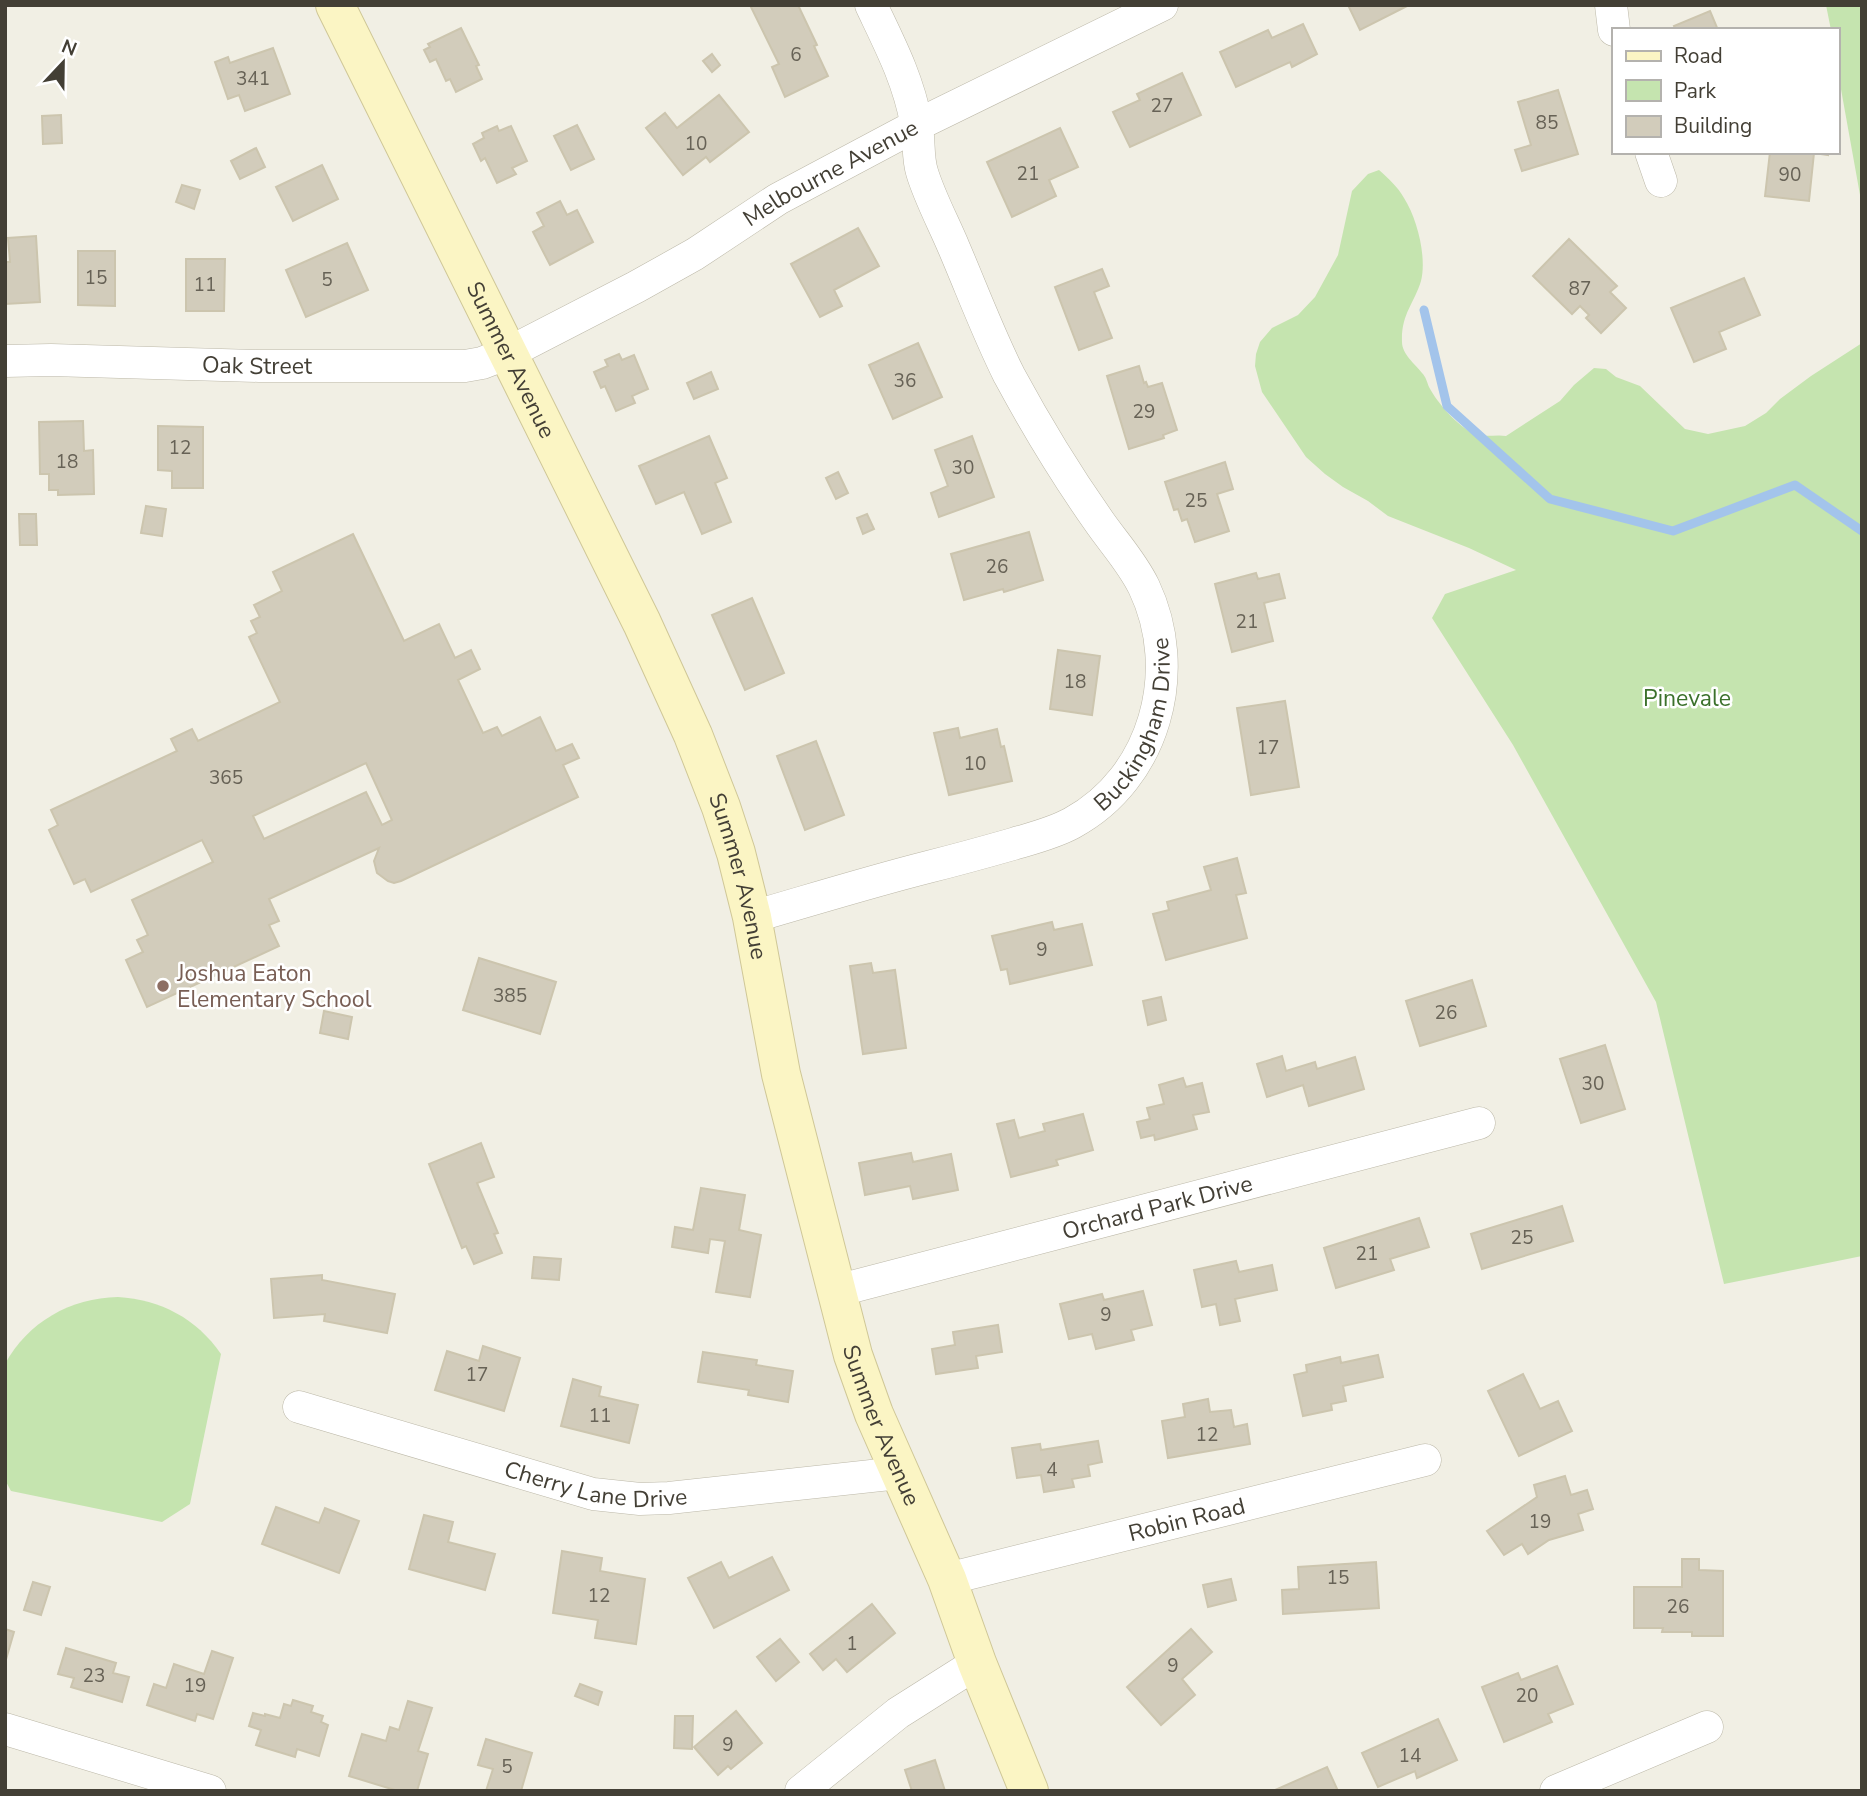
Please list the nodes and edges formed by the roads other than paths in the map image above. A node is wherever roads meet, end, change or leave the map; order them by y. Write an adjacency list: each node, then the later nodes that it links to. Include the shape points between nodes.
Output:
1 (335, 5): 7 (street, Summer Avenue)
2 (871, 5): 6 (street, Buckingham Drive, via 903,72)
3 (1162, 5): 6 (street, Melbourne Avenue)
4 (1611, 5): 5 (street)
5 (1614, 28)
6 (917, 125): 7 (street, Melbourne Avenue, via 778,199 695,254); 9 (street, Buckingham Drive, via 922,173 1007,369 1066,473 1145,588 1160,642 1159,704 1133,767 1075,822 1039,837)
7 (508, 354): 8 (street, Oak Street, via 465,366); 9 (street, Summer Avenue, via 693,735 736,853)
8 (5, 361)
9 (752, 917): 11 (street, Summer Avenue, via 781,1074)
10 (1479, 1123): 11 (street, Orchard Park Drive)
11 (836, 1291): 14 (street, Summer Avenue, via 853,1355)
12 (299, 1407): 14 (street, Cherry Lane Drive, via 593,1494 617,1497 669,1498)
13 (1425, 1460): 15 (street, Robin Road)
14 (899, 1473): 15 (street, Summer Avenue)
15 (947, 1579): 16 (street, Summer Avenue)
16 (977, 1663): 20 (street, via 898,1713); 21 (street, Summer Avenue)
17 (1707, 1727): 22 (street)
18 (5, 1729): 19 (street)
19 (210, 1791)
20 (801, 1791)
21 (1029, 1791)
22 (1556, 1791)

